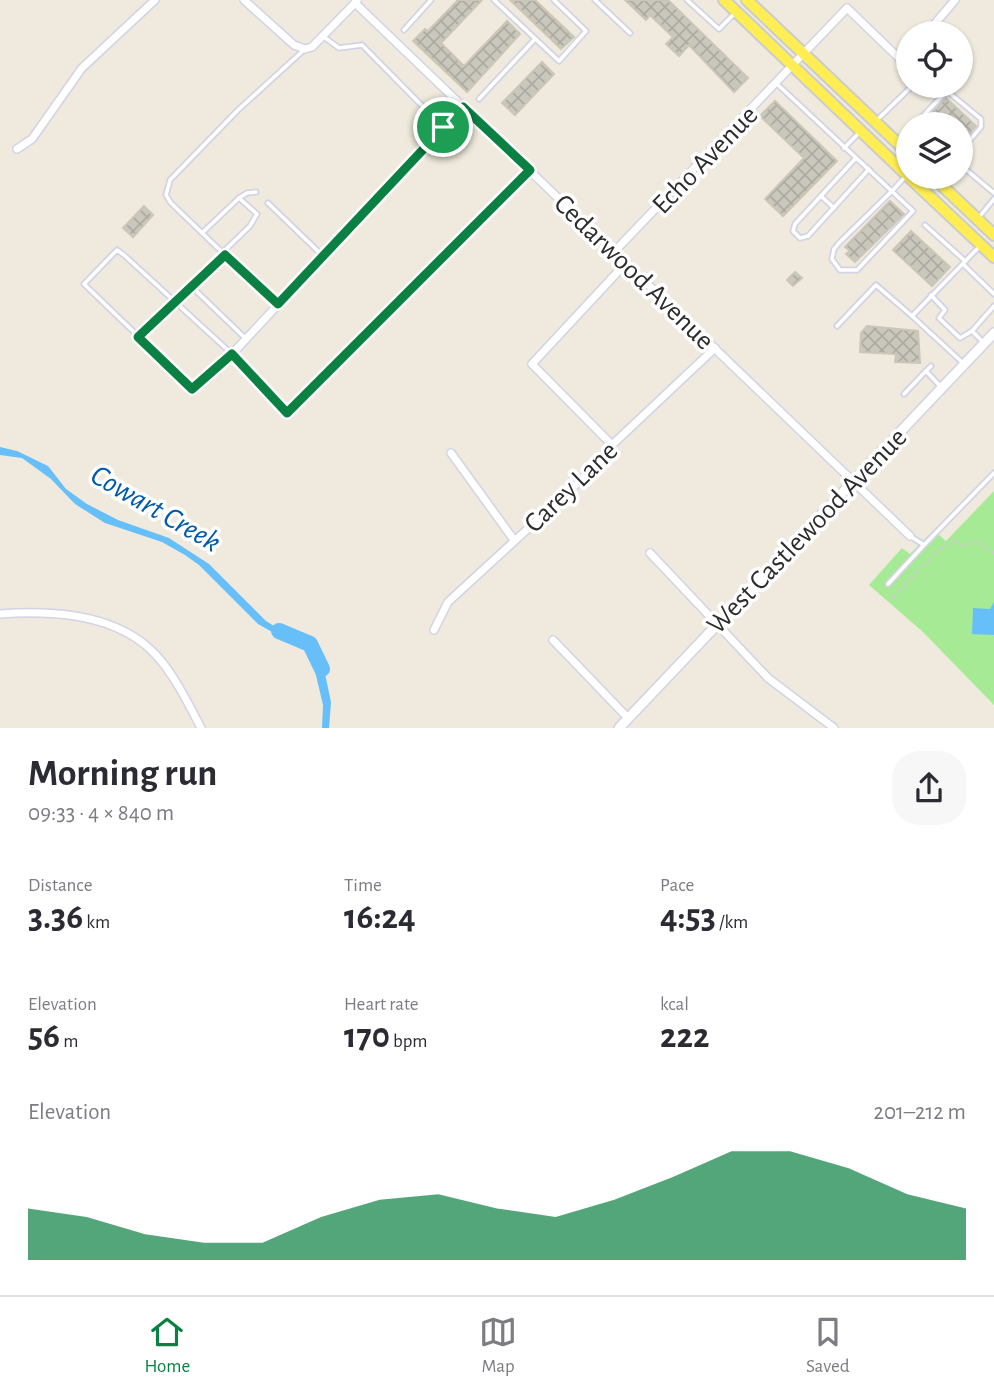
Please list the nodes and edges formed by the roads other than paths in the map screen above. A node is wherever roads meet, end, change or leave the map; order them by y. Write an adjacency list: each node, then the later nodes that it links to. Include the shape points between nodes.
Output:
1 (155, 0): 35 (street, via 82,68 32,139)
2 (244, 0): 18 (street, via 296,47)
3 (431, 0): 14 (lane)
4 (494, 0): 17 (lane)
5 (554, 0): 17 (lane, via 586,31 559,61)
6 (595, 0): 15 (lane)
7 (687, 0): 12 (lane, via 719,29)
8 (723, 0): 12 (main road)
9 (747, 0): 19 (main road)
10 (956, 0): 13 (street)
11 (356, 2): 16 (street); 27 (street, Cedarwood Avenue)
12 (736, 12): 21 (main road)
13 (938, 21)
14 (404, 30)
15 (630, 33)
16 (323, 36): 18 (street); 30 (lane, via 339,48 362,45)
17 (535, 39): 26 (lane)
18 (305, 49): 54 (lane, via 170,180 166,195)
19 (802, 52): 20 (street, Echo Avenue, via 847,8); 21 (street, Echo Avenue); 29 (main road)
20 (896, 55)
21 (792, 65): 22 (street, Echo Avenue); 31 (main road)
22 (776, 82): 34 (lane); 57 (street, Echo Avenue)
23 (900, 98): 29 (lane)
24 (938, 98): 28 (lane)
25 (958, 98): 32 (lane, via 981,119)
26 (479, 99)
27 (463, 107): 30 (street); 39 (street, Cedarwood Avenue)
28 (926, 112)
29 (875, 122): 33 (main road)
30 (443, 127): 59 (street)
31 (861, 131): 34 (lane); 37 (main road)
32 (973, 137)
33 (896, 142)
34 (844, 148): 36 (lane)
35 (17, 149)
36 (855, 158): 38 (lane); 47 (lane)
37 (896, 164)
38 (869, 169): 44 (lane); 51 (lane)
39 (530, 170): 57 (street, Cedarwood Avenue); 77 (street, via 287,413)
40 (973, 175): 46 (lane)
41 (896, 187): 44 (lane)
42 (923, 189): 56 (main road)
43 (946, 189): 52 (main road)
44 (893, 190): 44 (lane, via 834,249 832,259 841,270 858,270 913,211)
45 (256, 192): 48 (lane)
46 (994, 193)
47 (821, 196): 51 (lane); 51 (lane, via 795,224 794,233 800,238 808,236)
48 (239, 198): 54 (lane); 58 (lane, via 257,214)
49 (994, 199): 52 (lane)
50 (268, 203): 59 (lane)
51 (834, 208)
52 (977, 219): 55 (main road)
53 (925, 225): 61 (lane)
54 (202, 233): 58 (lane)
55 (994, 235)
56 (981, 245): 60 (main road); 61 (lane)
57 (614, 252): 62 (street, Cedarwood Avenue)
58 (224, 253): 63 (lane); 67 (lane)
59 (323, 257): 67 (street)
60 (994, 257)
61 (964, 262): 64 (lane); 65 (lane)
62 (626, 263): 76 (street, Cedarwood Avenue); 83 (street, via 532,364)
63 (191, 286): 66 (lane); 74 (lane)
64 (994, 294)
65 (931, 295): 69 (lane); 71 (lane, via 945,310 939,318 960,338)
66 (174, 303): 73 (lane); 73 (lane, via 117,250 84,284); 77 (lane)
67 (278, 304): 74 (street)
68 (994, 306): 71 (lane)
69 (912, 316): 70 (lane, via 876,285); 78 (lane)
70 (837, 326)
71 (972, 331): 75 (lane)
72 (994, 333): 75 (street, West Castlewood Avenue)
73 (138, 337): 77 (lane, via 192,389)
74 (246, 339): 77 (street)
75 (984, 344): 78 (street, West Castlewood Avenue)
76 (715, 348): 83 (street, Carey Lane); 86 (street, Cedarwood Avenue)
77 (232, 354)
78 (964, 365): 81 (street, West Castlewood Avenue)
79 (931, 366): 80 (lane)
80 (926, 371): 81 (lane); 82 (lane)
81 (942, 388): 86 (street, West Castlewood Avenue)
82 (904, 394)
83 (612, 445): 88 (street, Carey Lane, via 582,480)
84 (450, 453): 88 (street)
85 (994, 473): 89 (lane)
86 (853, 481): 87 (street, Cedarwood Avenue); 93 (street, West Castlewood Avenue)
87 (910, 536): 89 (lane)
88 (514, 540): 94 (street, Carey Lane, via 448,602)
89 (924, 545): 91 (lane)
90 (650, 553): 93 (street)
91 (888, 584)
92 (0, 614): 97 (street, via 32,611 85,618 129,634 155,654)
93 (717, 624): 96 (street, West Castlewood Avenue); 99 (street, via 768,678)
94 (434, 630)
95 (553, 640): 96 (street)
96 (628, 718): 98 (street, West Castlewood Avenue)
97 (201, 728)
98 (619, 728)
99 (834, 728)

